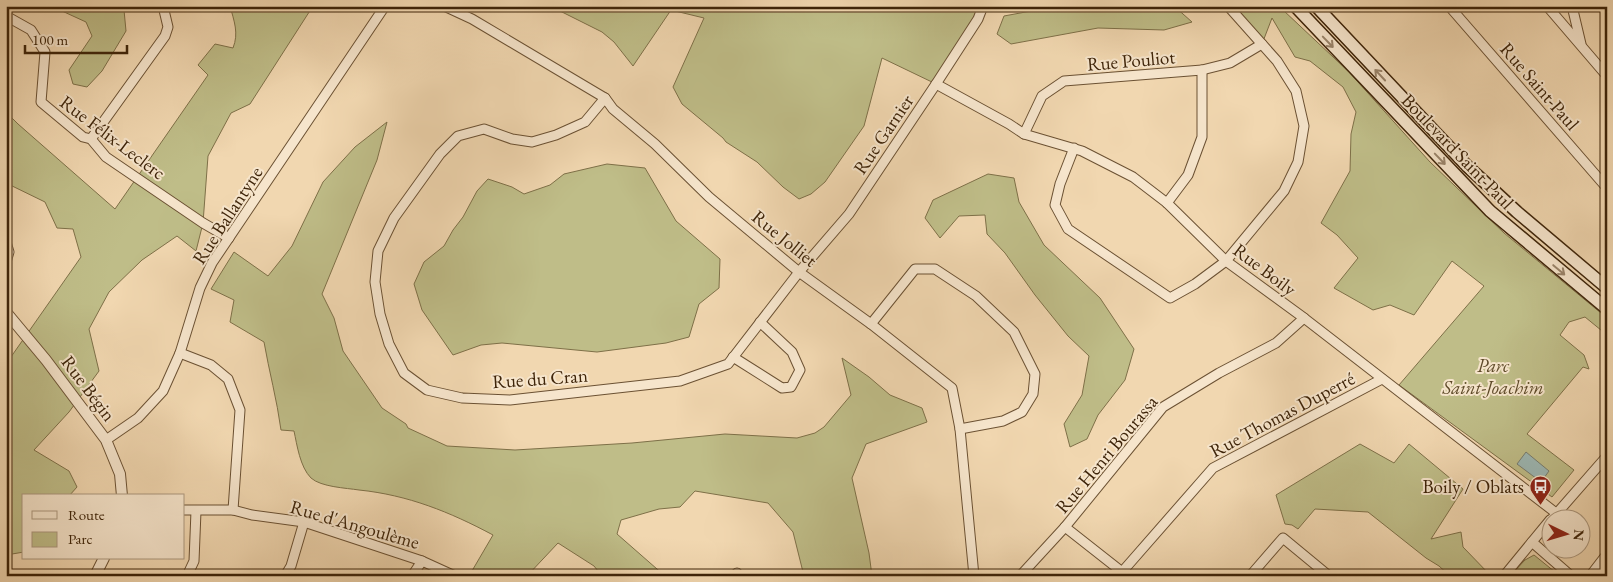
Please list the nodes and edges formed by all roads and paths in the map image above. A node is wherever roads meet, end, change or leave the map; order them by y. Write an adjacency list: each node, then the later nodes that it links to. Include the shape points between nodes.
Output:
1 (163, 6): 19 (street, via 168,27 165,36)
2 (385, 6): 23 (street, Rue Ballantyne)
3 (444, 6): 17 (street, Rue Jolliet, via 472,19)
4 (983, 6): 16 (street, Rue Garnier)
5 (1228, 6): 12 (street)
6 (1295, 6): 29 (main road, Boulevard Saint-Paul, one-way to 29, via 1490,211)
7 (1316, 6): 28 (main road, Boulevard Saint-Paul, one-way to 7, via 1467,166)
8 (1547, 6): 13 (street)
9 (1572, 6): 13 (street)
10 (1455, 9): 21 (street, Rue Saint-Paul)
11 (6, 16): 19 (street, Rue Félix-Leclerc, via 31,30 45,52 41,102 83,137)
12 (1262, 44): 14 (street, Rue Pouliot, via 1230,63); 25 (street, via 1296,91 1304,126 1298,162 1284,191)
13 (1581, 46): 15 (street)
14 (1202, 70): 18 (street, Rue Pouliot, via 1064,81 1042,96); 22 (street, via 1202,137 1188,175)
15 (1607, 76)
16 (936, 84): 18 (street, Rue Boily); 27 (street, Rue Garnier, via 849,214)
17 (605, 98): 27 (street, Rue Jolliet, via 709,197); 35 (street, Rue du Cran, via 585,122 556,135 532,142 484,129 458,136 440,154 394,218 378,251 375,282 389,344 404,373 427,390 462,398 510,400 680,381 728,364)
18 (1024, 134): 20 (street, Rue Boily)
19 (91, 139): 23 (street, Rue Félix-Leclerc, via 106,157)
20 (1074, 148): 22 (street, Rue Boily, via 1133,177); 25 (street, via 1055,205 1068,229 1170,298)
21 (1607, 188)
22 (1166, 203): 25 (street, Rue Boily)
23 (228, 238): 34 (street, Rue Ballantyne, via 200,288)
24 (6, 242): 26 (street, via 9,252)
25 (1226, 260): 31 (street, Rue Boily)
26 (6, 262)
27 (799, 272): 32 (street, Rue du Cran); 33 (street, Rue Jolliet)
28 (1607, 288)
29 (1607, 309)
30 (6, 312): 38 (street, Rue Bégin)
31 (1304, 318): 36 (street, Rue Boily); 47 (street, Rue Henri Bourassa, via 1276,343 1163,407)
32 (760, 322): 35 (street, Rue du Cran); 35 (street, via 792,352 800,370 791,387 782,388)
33 (871, 324): 37 (street, Rue Jolliet, via 952,388); 37 (street, via 915,269 935,269 976,296 1014,332 1035,374 1033,394 1022,412 1003,421)
34 (180, 353): 38 (street, Rue Ballantyne, via 163,391 138,418); 42 (street, via 211,365 228,379 240,410)
35 (733, 357)
36 (1382, 378): 43 (street, Rue Boily); 53 (street, Rue Thomas Duperré, via 1213,468)
37 (960, 429): 59 (street, Rue Jolliet)
38 (106, 440): 40 (street, Rue Bégin, via 120,474)
39 (1607, 456): 44 (street)
40 (122, 494)
41 (185, 510): 45 (street, Rue d'Angoulème)
42 (234, 510): 45 (street, Rue d'Angoulème); 46 (street, Rue d'Angoulème)
43 (1542, 510)
44 (1559, 510)
45 (196, 511): 55 (street, via 194,561)
46 (304, 522): 52 (street, Rue d'Angoulème); 56 (street, via 291,566)
47 (1065, 528): 53 (street); 60 (street, Rue Henri Bourassa)
48 (1540, 532): 49 (street)
49 (1532, 542): 63 (street); 64 (street)
50 (1607, 554): 65 (street)
51 (103, 560): 54 (street)
52 (422, 561): 57 (street); 58 (street, Rue d'Angoulème)
53 (1124, 574)
54 (95, 576)
55 (187, 576)
56 (284, 576)
57 (412, 576)
58 (455, 576)
59 (974, 576)
60 (1020, 576)
61 (1250, 576): 62 (street, via 1283,538)
62 (1329, 576)
63 (1504, 576)
64 (1570, 576)
65 (1590, 576)

